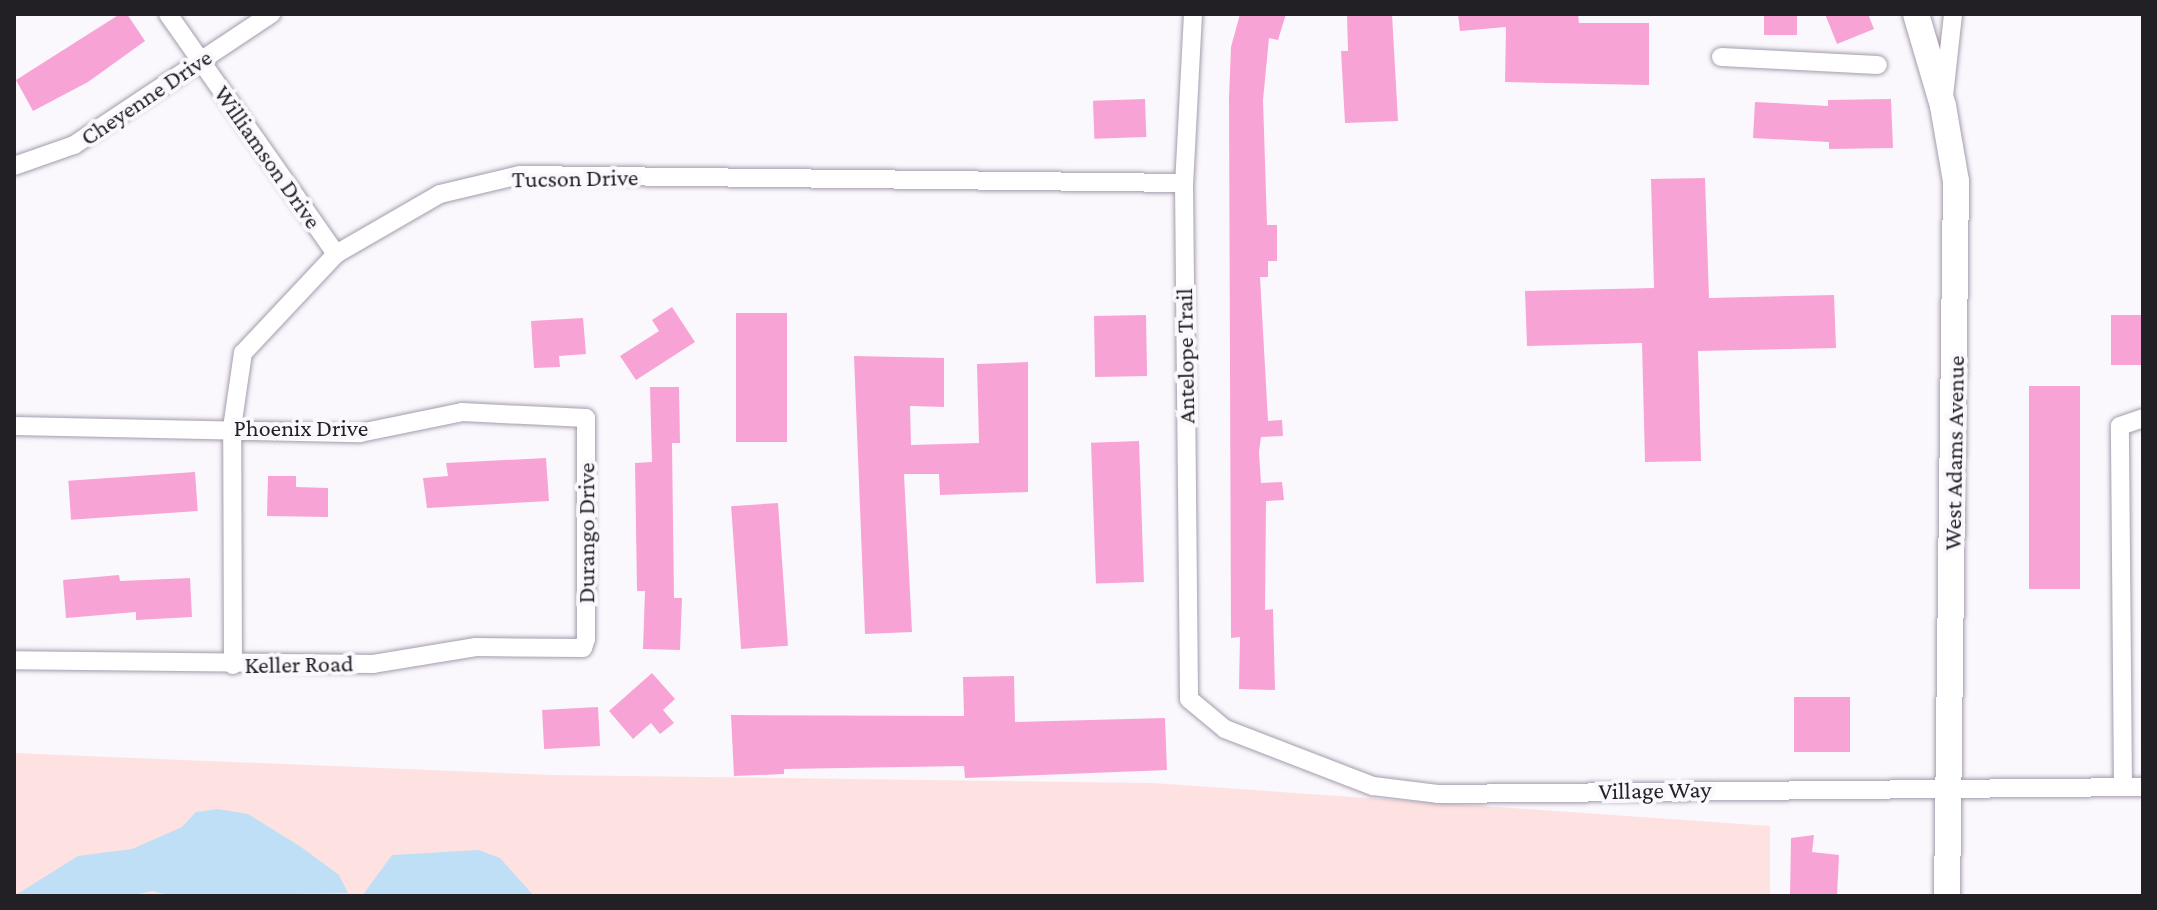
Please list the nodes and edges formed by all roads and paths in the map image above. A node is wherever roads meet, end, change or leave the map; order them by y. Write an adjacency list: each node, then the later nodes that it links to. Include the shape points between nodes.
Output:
1 (168, 14): 7 (street, Williamson Drive)
2 (271, 14): 7 (street, Cheyenne Drive)
3 (1193, 14): 11 (street, Antelope Trail)
4 (1916, 14): 9 (main road, West Adams Avenue)
5 (1953, 14): 9 (street)
6 (1721, 57): 8 (street)
7 (201, 59): 10 (street, Cheyenne Drive, via 74,145); 12 (street, Williamson Drive)
8 (1878, 65)
9 (1943, 106): 21 (main road, West Adams Avenue, via 1956,181)
10 (14, 166)
11 (1184, 183): 12 (street, Tucson Drive, via 520,175 440,194); 20 (street, Antelope Trail)
12 (336, 254): 16 (street, Tucson Drive, via 243,353)
13 (586, 418): 16 (street, Phoenix Drive, via 462,412 360,433); 17 (street, Durango Drive)
14 (2143, 418): 22 (street, via 2120,426)
15 (14, 426): 16 (street, Phoenix Drive)
16 (232, 428): 19 (street, Tucson Drive)
17 (583, 648): 19 (street, Keller Road, via 476,647 373,664)
18 (14, 660): 19 (street, Keller Road)
19 (233, 665)
20 (1189, 699): 21 (street, Village Way, via 1225,729 1386,788 1438,794)
21 (1948, 786): 22 (street, Village Way); 24 (main road, West Adams Avenue)
22 (2123, 787): 23 (street, Village Way)
23 (2143, 787)
24 (1947, 896)

